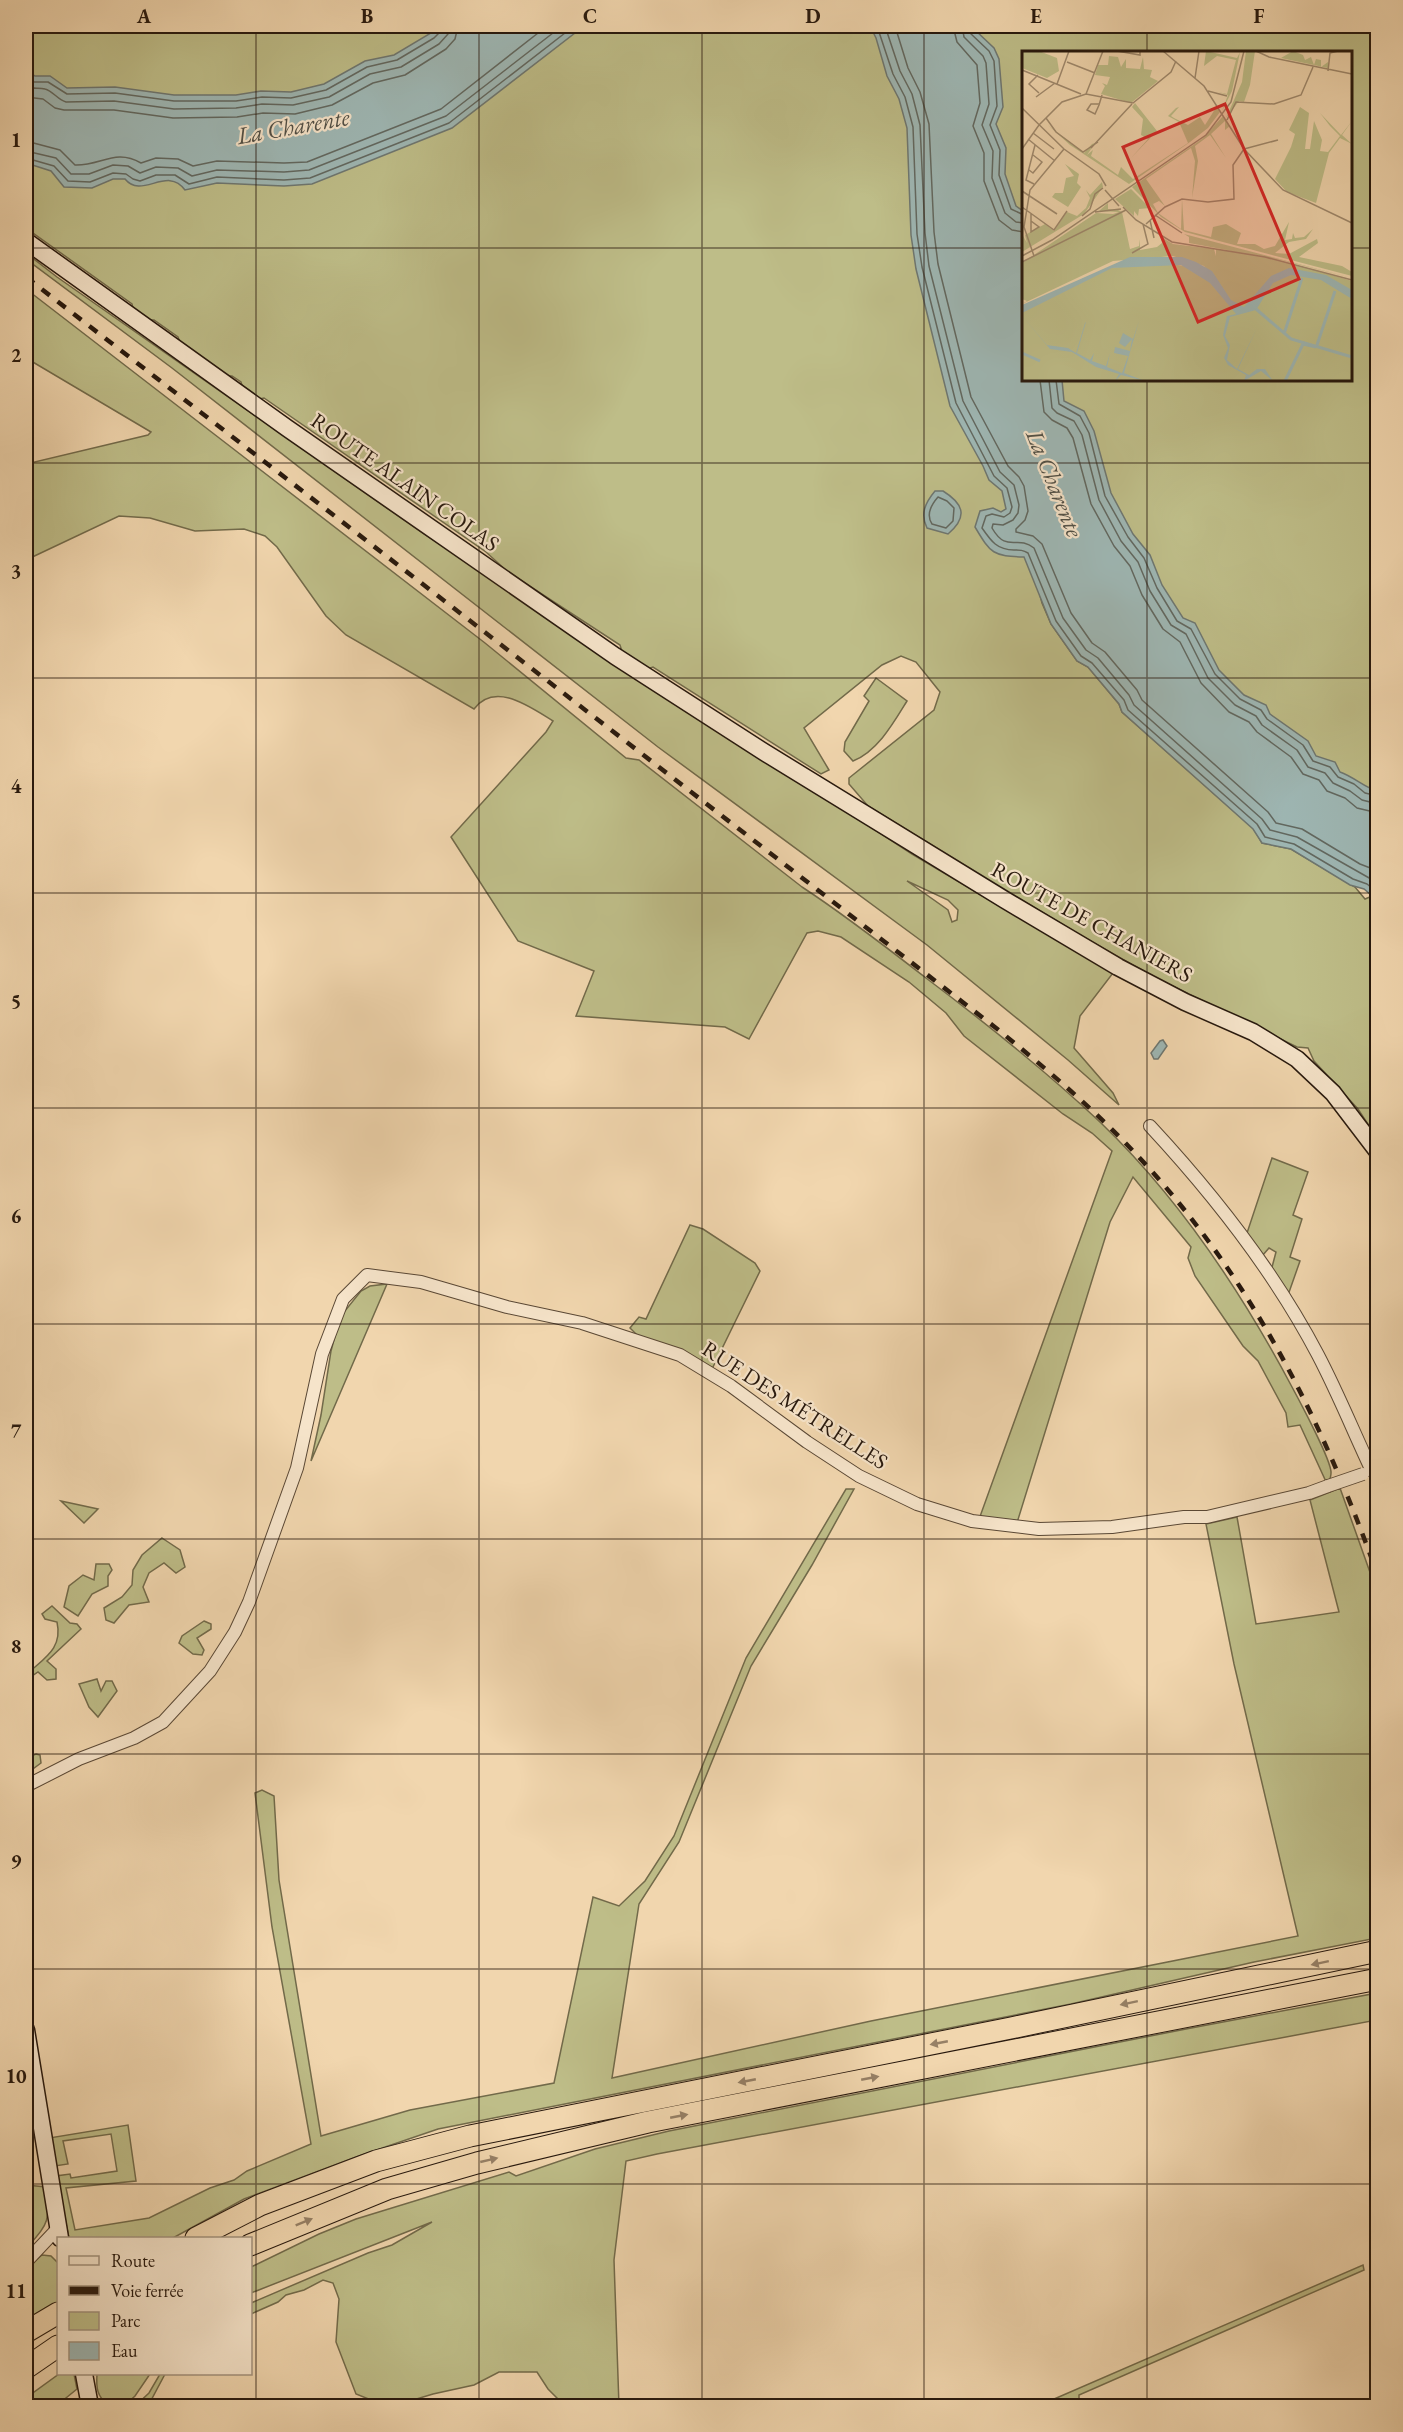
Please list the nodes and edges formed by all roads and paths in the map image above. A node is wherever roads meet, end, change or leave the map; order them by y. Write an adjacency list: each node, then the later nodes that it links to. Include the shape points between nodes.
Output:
1 (26, 241): 2 (street, ROUTE ALAIN COLAS, via 615,656)
2 (764, 752): 4 (street, ROUTE DE CHANIERS, via 1108,962 1288,1053 1333,1093)
3 (1150, 1126): 5 (street, via 1200,1180 1271,1278 1318,1354)
4 (1377, 1152)
5 (1371, 1472): 6 (street, RUE DES MÉTRELLES, bridge, via 1301,1495 1207,1517 1112,1527 1039,1529 972,1521 917,1504 859,1476 680,1354 582,1323 421,1282 367,1275 343,1299 322,1354 297,1468 277,1524 249,1602 210,1671 162,1722)
6 (26, 1786)
7 (1377, 1951): 11 (highway, one-way to 11, via 470,2136 376,2161 260,2205)
8 (1377, 1979): 12 (highway, one-way to 8, via 387,2189 648,2122)
9 (26, 2030): 10 (street)
10 (60, 2233): 13 (street)
11 (198, 2237)
12 (252, 2244)
13 (26, 2262)
14 (57, 2314): 15 (highway)
15 (26, 2332)
16 (57, 2347): 17 (highway)
17 (26, 2368)
18 (86, 2381): 19 (street)
19 (90, 2406)

